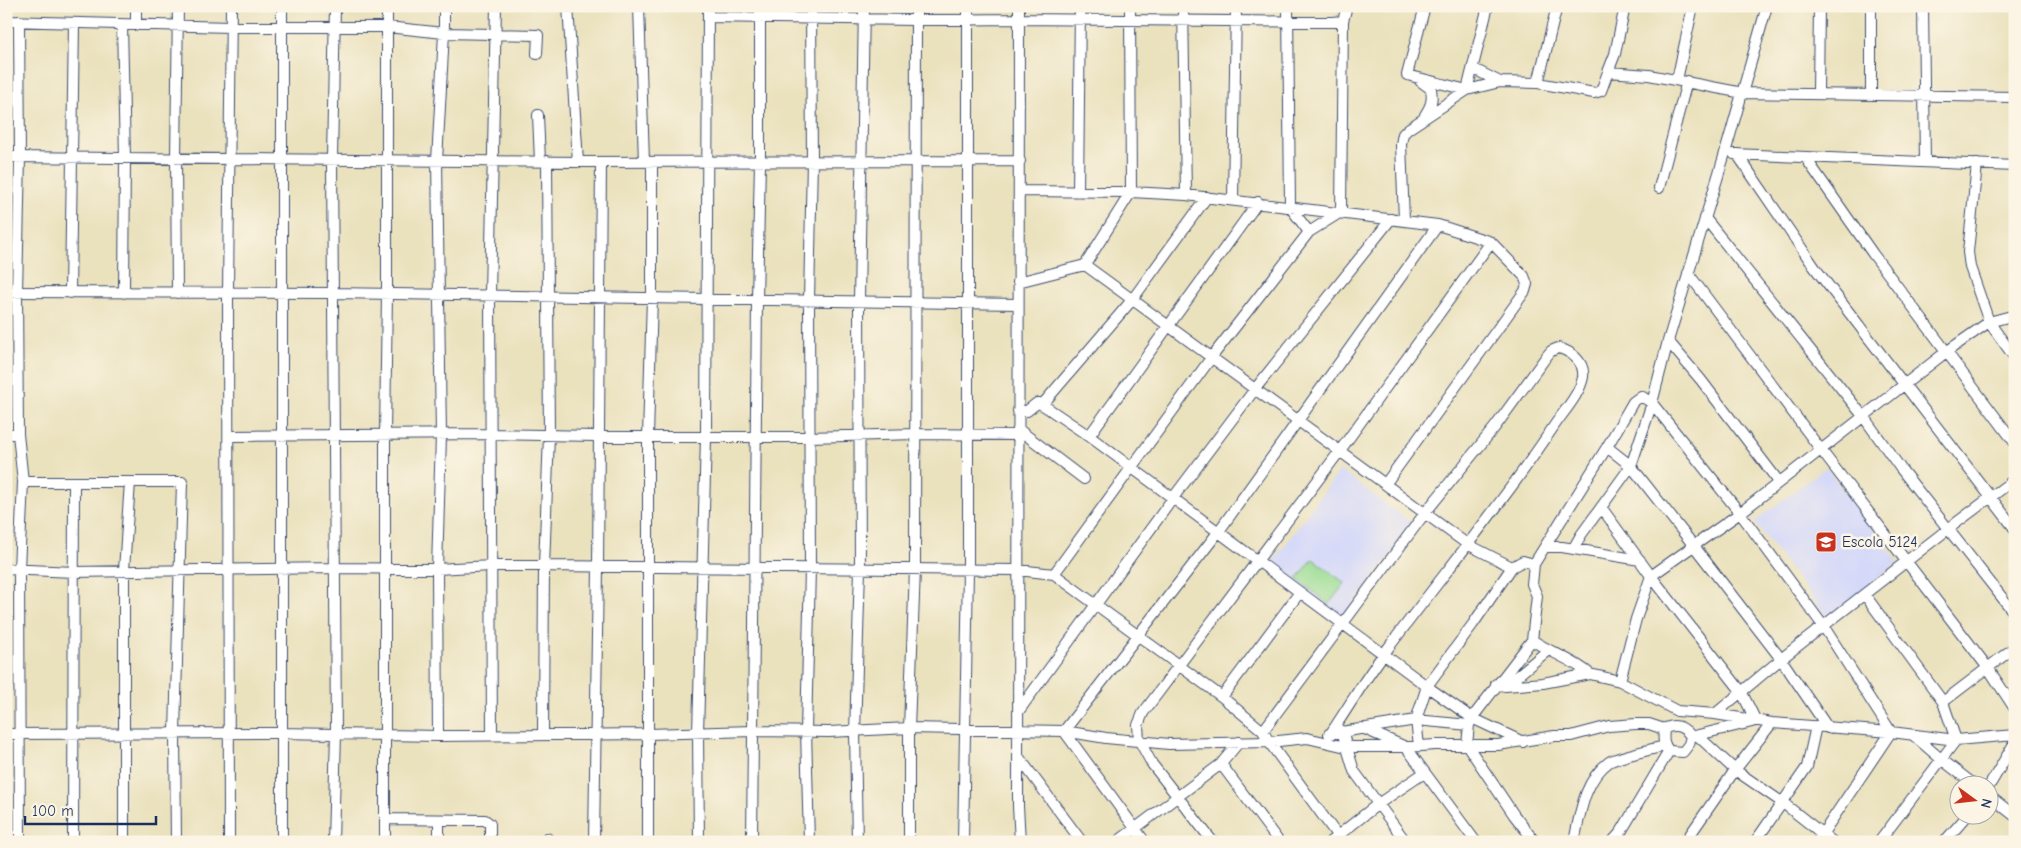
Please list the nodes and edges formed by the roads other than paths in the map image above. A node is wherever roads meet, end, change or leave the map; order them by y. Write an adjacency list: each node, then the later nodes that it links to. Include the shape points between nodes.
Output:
1 (136, 6): 48 (street)
2 (178, 6): 50 (street)
3 (231, 6): 51 (street)
4 (282, 6): 52 (street)
5 (335, 6): 53 (street)
6 (387, 6): 54 (street)
7 (444, 6): 55 (street)
8 (496, 6): 56 (street)
9 (568, 6): 91 (street)
10 (640, 6): 93 (street)
11 (760, 6): 33 (street)
12 (811, 6): 34 (street)
13 (864, 6): 35 (street)
14 (916, 6): 38 (street)
15 (968, 6): 36 (street)
16 (1019, 6): 37 (street)
17 (1080, 6): 39 (street)
18 (1130, 6): 40 (street)
19 (1183, 6): 41 (street)
20 (1236, 6): 45 (street)
21 (1288, 6): 42 (street)
22 (1347, 6): 46 (street)
23 (1425, 6): 60 (street)
24 (1488, 6): 58 (street)
25 (1557, 6): 63 (street)
26 (1625, 6): 59 (street)
27 (1693, 6): 61 (street)
28 (1767, 6): 65 (street)
29 (1819, 6): 66 (street)
30 (1871, 6): 67 (street)
31 (1924, 6): 68 (street)
32 (708, 12): 33 (street); 87 (street)
33 (760, 18): 34 (street); 94 (street)
34 (811, 19): 35 (street); 88 (street)
35 (864, 19): 38 (street); 95 (street)
36 (968, 19): 37 (street); 38 (street); 89 (street)
37 (1019, 19): 39 (street); 90 (street)
38 (915, 20): 96 (street)
39 (1080, 20): 40 (street); 102 (street)
40 (1129, 20): 41 (street); 103 (street)
41 (1183, 20): 45 (street); 104 (street)
42 (1288, 20): 45 (street); 46 (street); 108 (street)
43 (6, 21): 44 (street)
44 (19, 21): 47 (street); 75 (street)
45 (1235, 21): 106 (street)
46 (1343, 21): 109 (street)
47 (74, 23): 49 (street); 78 (street)
48 (136, 24): 49 (street); 50 (street)
49 (122, 25): 79 (street)
50 (178, 26): 51 (street); 76 (street)
51 (230, 27): 52 (street); 80 (street)
52 (281, 27): 53 (street); 81 (street)
53 (334, 27): 54 (street); 82 (street)
54 (387, 27): 55 (street); 83 (street)
55 (444, 33): 56 (street); 84 (street)
56 (496, 34): 57 (street, via 538,34); 85 (street)
57 (537, 54)
58 (1474, 69): 62 (street); 64 (street)
59 (1608, 72): 61 (street); 63 (street, via 1601,91 1594,93)
60 (1407, 75): 64 (street); 71 (street, via 1425,83 1433,98 1425,116)
61 (1682, 81): 65 (street); 100 (street)
62 (1500, 82): 63 (street); 64 (street)
63 (1538, 83)
64 (1468, 90): 71 (street)
65 (1743, 93): 66 (street); 72 (street)
66 (1818, 93): 67 (street)
67 (1871, 95): 68 (street)
68 (1924, 96): 69 (street); 97 (street)
69 (2015, 97)
70 (538, 115): 86 (street)
71 (1408, 129): 112 (street, via 1401,144)
72 (1725, 153): 73 (street); 110 (street)
73 (1737, 154): 77 (street); 148 (street, via 1816,268)
74 (6, 157): 75 (street)
75 (20, 157): 78 (street); 120 (street)
76 (176, 157): 79 (street); 80 (street); 124 (street)
77 (1805, 157): 97 (street); 145 (street)
78 (73, 158): 79 (street); 122 (street)
79 (125, 158): 123 (street)
80 (229, 158): 81 (street); 127 (street)
81 (281, 158): 82 (street); 125 (street)
82 (332, 159): 83 (street); 121 (street)
83 (387, 159): 84 (street); 126 (street)
84 (438, 161): 85 (street); 128 (street)
85 (492, 161): 86 (street); 129 (street)
86 (543, 161): 91 (street); 130 (street)
87 (708, 161): 93 (street); 94 (street); 133 (street)
88 (812, 161): 94 (street); 95 (street); 135 (street)
89 (969, 161): 90 (street); 96 (street); 139 (street)
90 (1020, 161): 101 (street)
91 (578, 162): 92 (street)
92 (601, 162): 93 (street); 131 (street)
93 (648, 162): 132 (street)
94 (760, 162): 134 (street)
95 (860, 162): 96 (street); 137 (street)
96 (915, 162): 138 (street)
97 (1925, 162): 98 (street)
98 (1977, 164): 99 (street); 142 (street, via 1968,252)
99 (2015, 166)
100 (1659, 188)
101 (1019, 191): 102 (street); 118 (street)
102 (1078, 192): 103 (street)
103 (1132, 192): 104 (street); 116 (street)
104 (1186, 195): 105 (street)
105 (1207, 197): 106 (street); 136 (street)
106 (1234, 199): 107 (street)
107 (1258, 202): 108 (street); 143 (street)
108 (1290, 208): 109 (street); 114 (street)
109 (1340, 212): 111 (street); 114 (street)
110 (1705, 218): 117 (street); 153 (street)
111 (1391, 219): 112 (street); 149 (street)
112 (1404, 220): 113 (street)
113 (1438, 225): 115 (street); 154 (street)
114 (1309, 232): 146 (street)
115 (1491, 242): 177 (street); 186 (street, via 1524,276 1525,291)
116 (1085, 265): 118 (street); 136 (street)
117 (1688, 273): 144 (street); 176 (street)
118 (1018, 282): 140 (street)
119 (6, 292): 120 (street)
120 (17, 292): 122 (street); 157 (street)
121 (334, 292): 125 (street); 126 (street); 166 (street)
122 (70, 293): 123 (street)
123 (124, 293): 124 (street)
124 (177, 293): 127 (street)
125 (280, 293): 127 (street); 165 (street)
126 (387, 293): 128 (street); 158 (street)
127 (228, 294): 164 (street)
128 (438, 294): 129 (street); 162 (street)
129 (490, 296): 130 (street); 159 (street)
130 (547, 296): 131 (street); 163 (street)
131 (598, 296): 132 (street); 167 (street)
132 (652, 297): 133 (street); 170 (street)
133 (706, 298): 134 (street); 171 (street)
134 (757, 299): 135 (street); 172 (street)
135 (809, 300): 137 (street); 173 (street)
136 (1132, 300): 143 (street); 151 (street)
137 (859, 301): 138 (street); 168 (street)
138 (915, 302): 139 (street); 160 (street)
139 (968, 302): 140 (street); 161 (street)
140 (1018, 304): 152 (street)
141 (2015, 315): 142 (street)
142 (1989, 322): 145 (street); 147 (street)
143 (1167, 325): 146 (street); 169 (street)
144 (1668, 341): 150 (street); 185 (street)
145 (1946, 352): 148 (street); 174 (street)
146 (1211, 358): 149 (street); 179 (street)
147 (2015, 358)
148 (1905, 385): 153 (street); 188 (street)
149 (1255, 389): 154 (street); 187 (street)
150 (1652, 403): 175 (street, via 1641,396 1636,398); 178 (street); 190 (street)
151 (1042, 405): 152 (street, via 1037,403 1027,411); 169 (street)
152 (1018, 411): 155 (street)
153 (1863, 416): 176 (street); 192 (street)
154 (1299, 422): 177 (street); 194 (street)
155 (1018, 432): 161 (street); 181 (street); 222 (street)
156 (6, 434): 157 (street)
157 (18, 434): 182 (street)
158 (384, 434): 162 (street); 166 (street); 207 (street)
159 (492, 434): 162 (street); 163 (street); 203 (street)
160 (915, 434): 161 (street); 168 (street); 217 (street)
161 (969, 434): 221 (street)
162 (441, 435): 214 (street)
163 (549, 435): 167 (street); 204 (street)
164 (229, 436): 165 (street); 220 (street)
165 (281, 436): 166 (street); 213 (street)
166 (334, 436): 206 (street)
167 (598, 436): 170 (street); 205 (street)
168 (860, 436): 173 (street); 216 (street)
169 (1089, 436): 179 (street)
170 (648, 437): 171 (street); 208 (street)
171 (706, 437): 172 (street); 209 (street)
172 (757, 437): 173 (street); 210 (street)
173 (810, 437): 215 (street)
174 (2015, 443)
175 (1607, 448): 178 (street); 197 (street)
176 (1821, 450): 185 (street); 201 (street)
177 (1339, 452): 186 (street); 200 (street)
178 (1631, 466): 189 (street); 196 (street)
179 (1132, 468): 187 (street); 225 (street)
180 (2015, 479): 188 (street)
181 (1084, 480)
182 (23, 482): 183 (street); 218 (street)
183 (74, 482): 184 (street); 223 (street)
184 (130, 482): 219 (street); 224 (street, via 182,482)
185 (1779, 482): 190 (street)
186 (1386, 483): 191 (street)
187 (1173, 498): 194 (street); 229 (street)
188 (1991, 498): 192 (street); 193 (street)
189 (1601, 507): 198 (street); 199 (street)
190 (1740, 513): 196 (street); 232 (street)
191 (1425, 514): 195 (street); 195 (street, via 1551,351 1558,348 1574,355 1583,370 1578,390 1539,449); 231 (street)
192 (1948, 529): 201 (street); 230 (street)
193 (2015, 529)
194 (1219, 531): 200 (street); 233 (street)
195 (1467, 544): 211 (street); 237 (street)
196 (1694, 546): 226 (street); 238 (street)
197 (1545, 547): 198 (street); 202 (street)
198 (1573, 549): 199 (street)
199 (1640, 560): 226 (street)
200 (1258, 561): 227 (street); 239 (street)
201 (1907, 562): 228 (street); 240 (street)
202 (1534, 564): 211 (street, via 1523,561); 234 (street, via 1532,584 1537,596)
203 (491, 566): 204 (street); 214 (street); 282 (street)
204 (544, 566): 205 (street); 283 (street)
205 (598, 567): 208 (street); 279 (street)
206 (335, 568): 207 (street); 213 (street); 274 (street)
207 (385, 568): 214 (street); 281 (street)
208 (649, 568): 209 (street); 280 (street)
209 (701, 568): 210 (street); 267 (street)
210 (756, 568): 215 (street); 263 (street)
211 (1512, 568): 244 (street)
212 (6, 569): 218 (street)
213 (282, 569): 220 (street); 273 (street)
214 (437, 569): 286 (street)
215 (810, 569): 216 (street); 264 (street)
216 (860, 569): 217 (street); 268 (street)
217 (915, 569): 221 (street); 256 (street)
218 (19, 570): 223 (street); 277 (street)
219 (124, 570): 223 (street); 224 (street); 270 (street)
220 (230, 570): 224 (street); 272 (street)
221 (968, 570): 222 (street); 259 (street)
222 (1018, 570): 225 (street); 249 (street)
223 (74, 572): 278 (street)
224 (180, 572): 271 (street)
225 (1054, 574): 229 (street)
226 (1651, 576): 242 (street); 245 (street)
227 (1300, 592): 231 (street); 246 (street)
228 (1865, 595): 232 (street); 247 (street)
229 (1097, 604): 233 (street); 249 (street)
230 (2015, 614)
231 (1344, 624): 237 (street); 262 (street)
232 (1824, 627): 238 (street); 269 (street)
233 (1139, 635): 239 (street); 265 (street)
234 (1532, 640): 236 (street); 243 (street)
235 (2015, 647): 240 (street)
236 (1547, 651): 241 (street, via 1578,664); 243 (street)
237 (1384, 654): 244 (street); 275 (street)
238 (1780, 659): 245 (street); 258 (street)
239 (1180, 666): 246 (street); 289 (street, via 1143,713 1138,725)
240 (1988, 668): 247 (street); 248 (street)
241 (1590, 674): 242 (street); 243 (street, via 1543,683)
242 (1620, 681): 250 (street, via 1677,711)
243 (1501, 685): 252 (street)
244 (1427, 686): 251 (street); 252 (street)
245 (1741, 691): 250 (street); 253 (street)
246 (1222, 697): 262 (street)
247 (1943, 702): 290 (street)
248 (2015, 709)
249 (1018, 712): 261 (street)
250 (1715, 714): 253 (street)
251 (1416, 720): 252 (street); 257 (street); 296 (street)
252 (1470, 721): 293 (street); 295 (street)
253 (1756, 721): 254 (street); 287 (street)
254 (1772, 723): 255 (street); 303 (street)
255 (1816, 726): 258 (street); 308 (street, via 1807,767)
256 (908, 728): 259 (street); 268 (street); 335 (street)
257 (1362, 728): 266 (street); 298 (street)
258 (1828, 728): 269 (street)
259 (964, 729): 261 (street); 336 (street)
260 (1664, 729): 287 (street, via 1678,726); 293 (street, via 1649,724 1627,724); 299 (street)
261 (1018, 730): 265 (street); 300 (street)
262 (1263, 730): 292 (street)
263 (754, 731): 264 (street); 267 (street); 332 (street)
264 (806, 731): 268 (street); 333 (street)
265 (1064, 731): 289 (street); 315 (street)
266 (1342, 731): 275 (street); 297 (street)
267 (698, 732): 280 (street); 331 (street)
268 (855, 732): 334 (street)
269 (1891, 732): 284 (street); 317 (street)
270 (122, 733): 271 (street); 278 (street); 321 (street)
271 (175, 733): 272 (street); 322 (street)
272 (228, 733): 273 (street); 323 (street)
273 (282, 733): 274 (street); 324 (street)
274 (336, 733): 281 (street); 325 (street)
275 (1331, 733): 288 (street)
276 (6, 734): 277 (street)
277 (20, 734): 278 (street); 319 (street)
278 (74, 734): 320 (street)
279 (594, 734): 280 (street); 283 (street); 329 (street)
280 (648, 734): 330 (street)
281 (385, 735): 286 (street); 312 (street)
282 (492, 735): 283 (street); 286 (street)
283 (543, 735)
284 (1914, 735): 290 (street); 301 (street)
285 (2015, 735): 290 (street)
286 (438, 736)
287 (1694, 736): 299 (street, via 1683,752); 303 (street)
288 (1307, 738): 292 (street); 297 (street)
289 (1139, 740): 291 (street, via 1169,744); 307 (street)
290 (1956, 740): 301 (street)
291 (1239, 742): 292 (street); 302 (street)
292 (1269, 742): 318 (street)
293 (1523, 742): 295 (street)
294 (2015, 742): 306 (street)
295 (1467, 745): 296 (street); 345 (street)
296 (1419, 746): 298 (street)
297 (1346, 747): 298 (street); 310 (street, via 1354,771)
298 (1406, 747): 304 (street)
299 (1667, 749): 316 (street); 346 (street, via 1610,762 1587,789)
300 (1018, 756): 337 (street); 338 (street)
301 (1941, 759): 305 (street); 351 (street)
302 (1221, 764): 307 (street); 342 (street)
303 (1735, 770): 308 (street); 348 (street)
304 (1424, 773): 310 (street); 344 (street)
305 (1963, 776)
306 (1995, 776)
307 (1177, 797): 315 (street); 341 (street)
308 (1784, 803): 317 (street); 349 (street)
309 (1998, 803): 311 (street)
310 (1378, 804): 318 (street); 343 (street)
311 (2015, 816)
312 (385, 819): 313 (street); 326 (street)
313 (438, 820): 327 (street); 328 (street, via 488,821)
314 (1958, 826): 352 (street)
315 (1135, 828): 339 (street); 340 (street)
316 (1623, 837): 347 (street)
317 (1820, 838): 350 (street)
318 (1337, 840)
319 (20, 842)
320 (73, 842)
321 (124, 842)
322 (176, 842)
323 (229, 842)
324 (282, 842)
325 (333, 842)
326 (385, 842)
327 (438, 842)
328 (490, 842)
329 (594, 842)
330 (648, 842)
331 (699, 842)
332 (752, 842)
333 (809, 842)
334 (857, 842)
335 (910, 842)
336 (963, 842)
337 (1020, 842)
338 (1082, 842)
339 (1117, 842)
340 (1145, 842)
341 (1213, 842)
342 (1279, 842)
343 (1406, 842)
344 (1476, 842)
345 (1535, 842)
346 (1574, 842)
347 (1612, 842)
348 (1685, 842)
349 (1755, 842)
350 (1833, 842)
351 (1879, 842)
352 (1944, 842)

